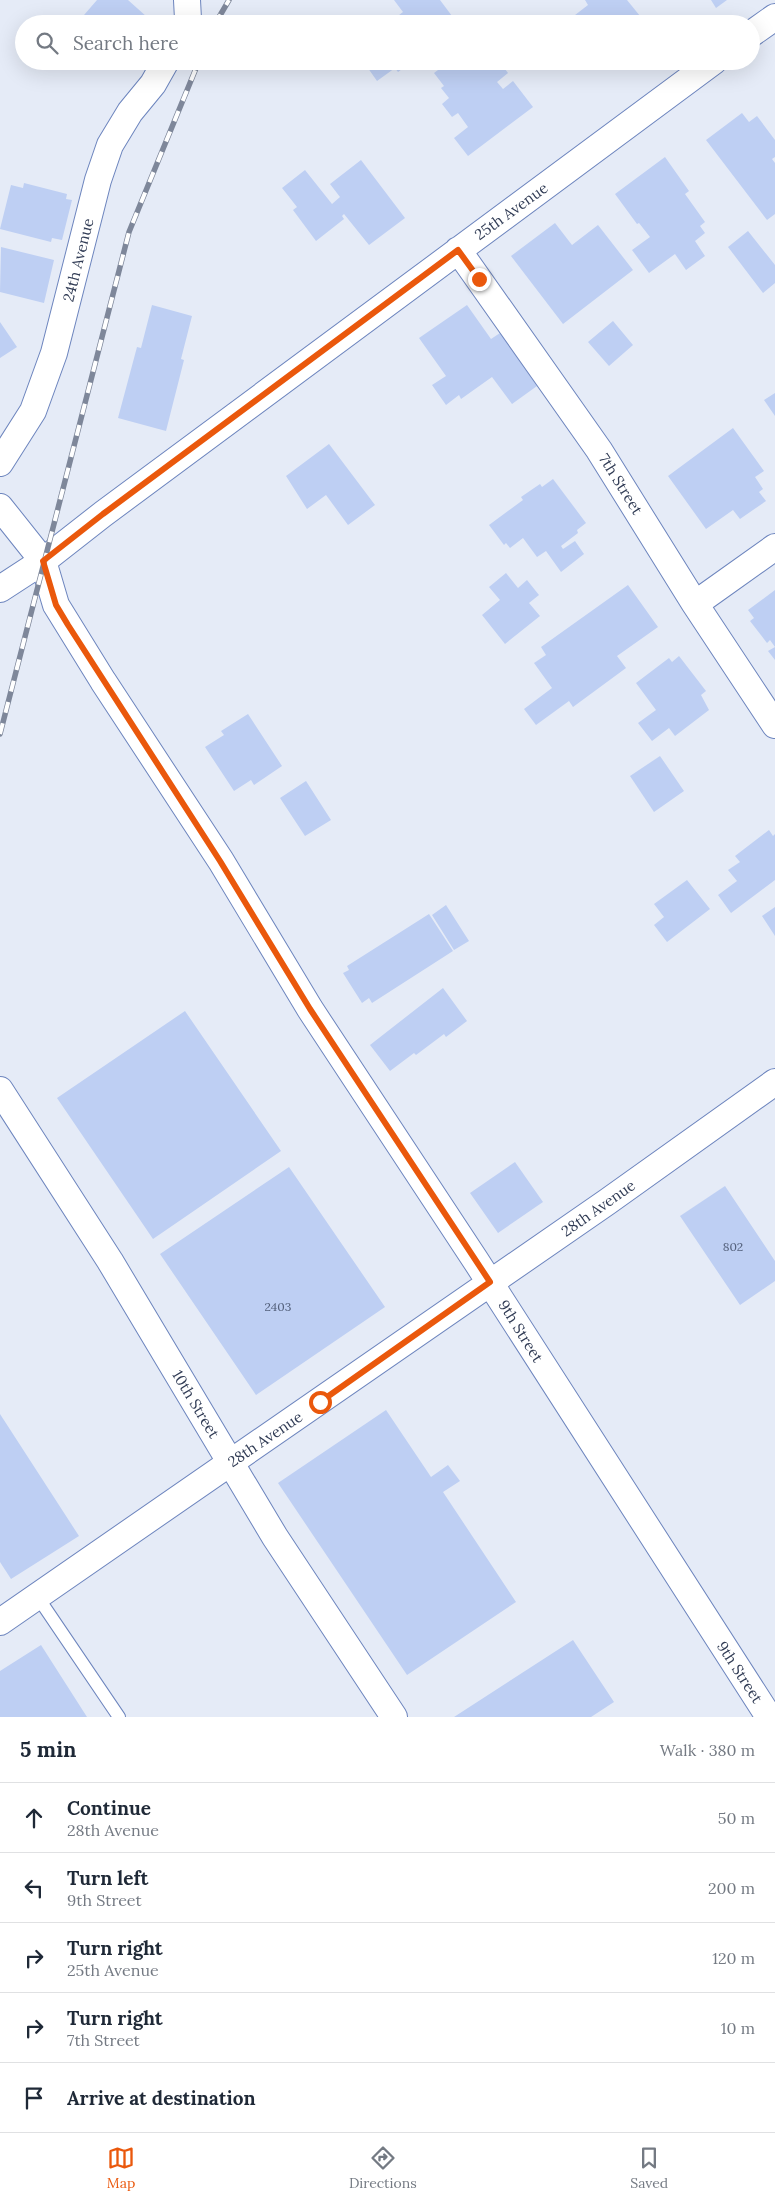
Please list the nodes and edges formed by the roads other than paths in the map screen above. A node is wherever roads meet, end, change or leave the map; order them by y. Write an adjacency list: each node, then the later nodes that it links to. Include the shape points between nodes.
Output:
1 (187, 0): 2 (street)
2 (188, 15)
3 (775, 17): 4 (street)
4 (760, 28)
5 (161, 70): 8 (street, 24th Avenue, via 110,145 54,353 33,411)
6 (702, 70): 7 (street, 25th Avenue)
7 (458, 250): 11 (street, 25th Avenue); 13 (street, 7th Street, via 600,450)
8 (0, 463)
9 (0, 507): 11 (street)
10 (775, 547): 13 (street)
11 (43, 561): 12 (street, 25th Avenue); 17 (street, 9th Street, via 56,605 68,625 220,861 310,1009)
12 (0, 589)
13 (695, 604): 14 (street, 7th Street)
14 (775, 725)
15 (775, 1082): 17 (street, 28th Avenue)
16 (0, 1090): 18 (street, 10th Street, via 110,1261)
17 (490, 1282): 18 (street, 28th Avenue); 23 (street, 9th Street)
18 (231, 1461): 19 (street, 28th Avenue); 22 (street, 10th Street, via 276,1537)
19 (37, 1596): 20 (street, 28th Avenue); 21 (lane)
20 (0, 1622)
21 (119, 1717)
22 (394, 1717)
23 (769, 1717)

